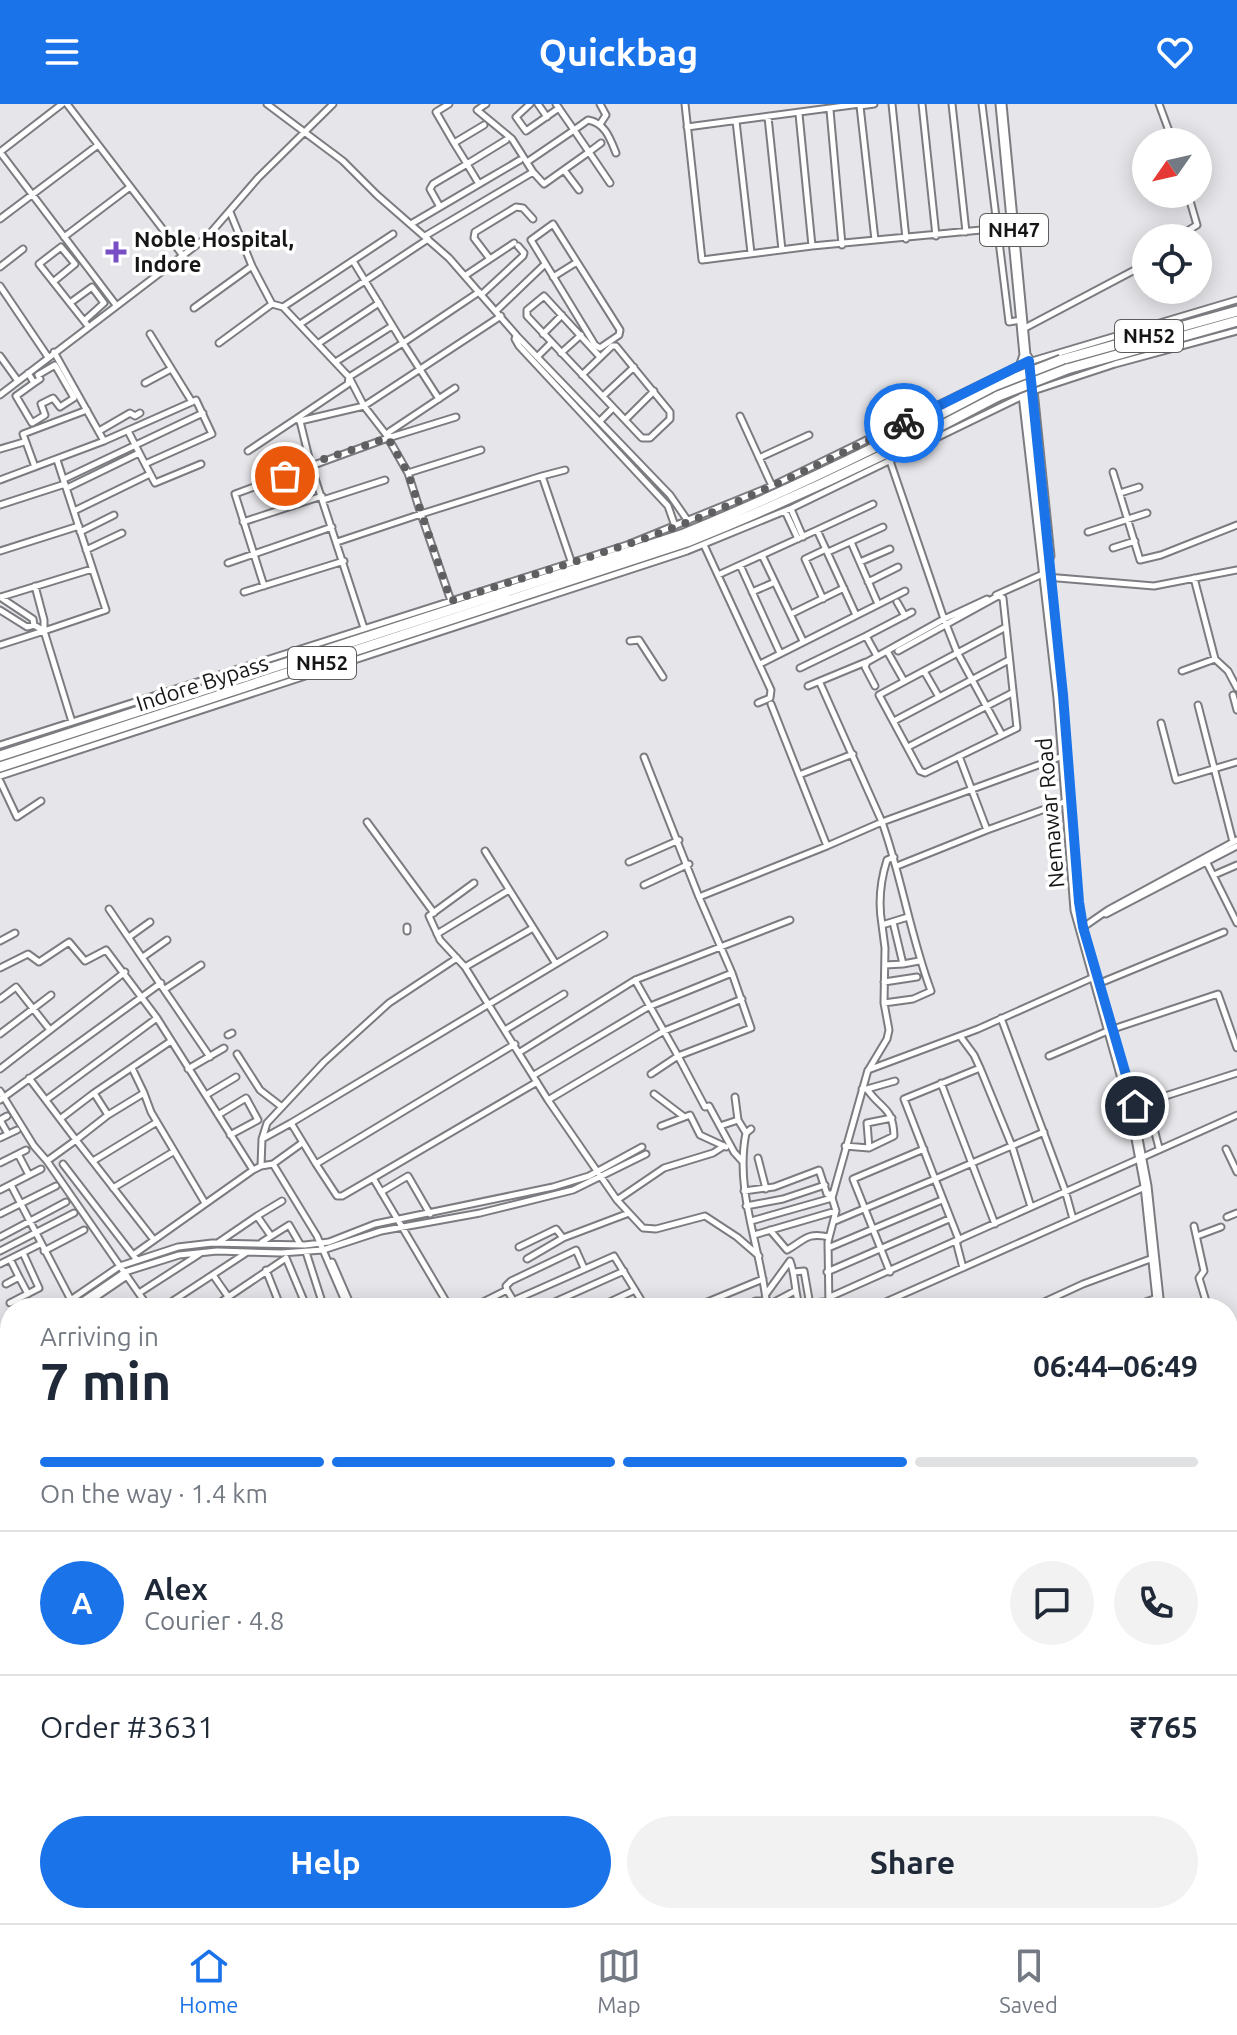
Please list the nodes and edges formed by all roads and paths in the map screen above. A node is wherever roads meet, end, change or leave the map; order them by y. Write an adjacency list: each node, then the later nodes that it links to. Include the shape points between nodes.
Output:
1 (64, 104): 35 (street); 36 (street)
2 (267, 104): 31 (street)
3 (333, 104): 31 (street)
4 (449, 104): 33 (street, via 436,112)
5 (473, 104): 20 (street)
6 (486, 104): 20 (street)
7 (530, 104): 23 (street, via 516,117 525,130)
8 (538, 104): 23 (street)
9 (600, 104): 26 (street, via 606,118)
10 (685, 104): 28 (street)
11 (874, 104): 18 (street)
12 (892, 104): 61 (street)
13 (922, 104): 58 (street)
14 (952, 104): 56 (street)
15 (982, 104): 55 (street)
16 (1001, 104): 54 (highway, Nemawar Road / NH47)
17 (1159, 104): 29 (street)
18 (860, 105): 21 (street); 62 (street)
19 (558, 106): 23 (street); 30 (street)
20 (477, 110): 40 (street, via 506,134)
21 (830, 110): 22 (street); 63 (street)
22 (799, 114): 24 (street); 64 (street)
23 (547, 117)
24 (768, 117): 25 (street); 66 (street)
25 (736, 121): 28 (street); 67 (street)
26 (600, 124): 30 (street, via 590,120); 38 (street)
27 (484, 125): 33 (street)
28 (687, 127): 67 (street, via 702,260)
29 (1168, 128)
30 (574, 130): 37 (street); 40 (street)
31 (304, 132): 50 (street); 53 (street)
32 (506, 140): 41 (street)
33 (454, 143): 41 (street)
34 (601, 143): 37 (street)
35 (98, 145): 46 (street); 48 (street)
36 (0, 152): 48 (street)
37 (589, 152): 42 (street); 44 (street)
38 (616, 153)
39 (520, 160): 45 (street)
40 (527, 162): 43 (street)
41 (467, 164): 45 (street); 49 (street, via 429,187)
42 (564, 170): 43 (street, via 543,185); 47 (street)
43 (533, 172): 60 (street)
44 (610, 183)
45 (479, 184): 49 (street)
46 (130, 187): 59 (street); 68 (street)
47 (579, 190)
48 (32, 194): 51 (street); 59 (street)
49 (440, 207): 53 (street)
50 (228, 215): 68 (street); 73 (street)
51 (0, 219)
52 (533, 219): 69 (street, via 516,207 475,232)
53 (411, 224): 60 (street)
54 (1014, 227): 55 (street); 95 (highway, Nemawar Road / NH47)
55 (996, 228): 56 (street); 95 (street, via 1009,322)
56 (966, 232): 58 (street)
57 (393, 234): 70 (street)
58 (936, 236): 61 (street)
59 (64, 237): 86 (street)
60 (427, 238): 76 (street); 79 (street)
61 (906, 239): 62 (street)
62 (875, 240): 63 (street)
63 (842, 245): 64 (street)
64 (812, 246): 66 (street)
65 (23, 249): 74 (street)
66 (782, 250): 67 (street)
67 (751, 253)
68 (184, 257): 86 (street)
69 (490, 259): 76 (street); 81 (street, via 516,245 524,253)
70 (353, 261): 79 (street); 87 (street)
71 (577, 262): 72 (street, via 553,224 531,239); 77 (street); 77 (street, via 620,330 601,347)
72 (544, 265): 77 (street); 90 (street)
73 (252, 266): 85 (street); 88 (street)
74 (0, 267)
75 (1132, 271): 95 (street)
76 (466, 275): 81 (street)
77 (553, 277)
78 (53, 282): 78 (street, via 39,263 61,247 75,264); 83 (street)
79 (365, 282): 84 (street); 94 (street)
80 (0, 286): 107 (street)
81 (480, 294): 90 (street); 104 (street)
82 (1237, 300): 111 (street)
83 (70, 303): 93 (street); 93 (street, via 90,286 104,302)
84 (379, 303): 96 (street); 103 (street)
85 (272, 304): 87 (street); 102 (street)
86 (116, 305): 93 (street)
87 (283, 307): 94 (street)
88 (194, 308)
89 (1237, 311): 191 (highway, NH52, bridge, via 1026,372)
90 (498, 314): 101 (street); 115 (street)
91 (562, 315): 99 (street); 99 (street, via 543,295 527,310); 100 (street)
92 (1237, 321): 191 (highway, NH52, bridge, via 1031,380 782,504)
93 (86, 323): 107 (street)
94 (300, 324): 103 (street)
95 (1022, 324): 111 (highway, Nemawar Road / NH47)
96 (392, 326): 104 (street); 112 (street)
97 (1237, 331): 124 (street)
98 (150, 334): 114 (street)
99 (543, 334): 105 (street)
100 (581, 335): 106 (street); 110 (street)
101 (517, 336): 109 (street); 174 (street, via 519,346)
102 (219, 343)
103 (319, 343): 112 (street)
104 (403, 343): 115 (street); 118 (street)
105 (551, 343): 106 (street); 109 (street)
106 (561, 353): 117 (street)
107 (51, 355): 116 (street); 131 (street)
108 (0, 356): 119 (street)
109 (537, 357): 139 (street)
110 (600, 357): 113 (street, via 614,346); 117 (street)
111 (1028, 360): 124 (highway, Nemawar Road); 167 (street)
112 (337, 361): 118 (street)
113 (634, 367): 123 (street); 126 (street)
114 (171, 369): 121 (street); 128 (street)
115 (421, 370): 127 (street); 129 (street)
116 (28, 373): 119 (street); 120 (street)
117 (582, 375): 126 (street)
118 (349, 377): 129 (street); 137 (street, via 348,384)
119 (18, 381): 125 (street)
120 (34, 383): 135 (street, via 16,396 32,423); 135 (street, via 55,365 74,397 60,407 53,398 41,404)
121 (145, 383)
122 (455, 388): 127 (street)
123 (654, 391): 138 (street); 138 (street, via 670,419 645,439)
124 (1028, 393): 154 (street); 214 (highway, Nemawar Road)
125 (0, 395)
126 (603, 397): 130 (street)
127 (439, 399): 144 (street, via 389,432)
128 (192, 402): 133 (street, via 197,400); 142 (street)
129 (364, 406): 137 (street); 144 (street)
130 (613, 408): 138 (street); 139 (street)
131 (87, 410): 140 (street); 141 (street)
132 (140, 413): 141 (street, via 130,413)
133 (203, 413): 147 (street); 155 (street, via 212,434)
134 (740, 416): 152 (street)
135 (44, 417): 140 (street)
136 (456, 417): 144 (street)
137 (298, 420): 150 (street); 157 (street)
138 (625, 420)
139 (600, 421): 173 (street)
140 (47, 424): 146 (street, via 23,434)
141 (99, 431): 145 (street)
142 (128, 431): 145 (street); 147 (street)
143 (809, 435): 152 (street)
144 (388, 438): 157 (street); 161 (street)
145 (104, 441): 153 (street)
146 (24, 442): 148 (street); 158 (street)
147 (134, 444): 151 (street); 166 (street)
148 (0, 449)
149 (481, 450): 161 (street)
150 (248, 451)
151 (139, 453): 155 (street); 166 (street)
152 (759, 458): 167 (street)
153 (57, 460): 158 (street); 166 (street)
154 (890, 461): 175 (street); 234 (street)
155 (145, 464): 162 (street)
156 (201, 464): 162 (street, via 155,483)
157 (311, 466): 170 (street); 182 (street, via 236,494)
158 (35, 467): 164 (street)
159 (565, 470): 163 (street)
160 (1113, 472): 169 (street)
161 (408, 473): 178 (street)
162 (150, 474): 176 (street)
163 (542, 476): 178 (street); 206 (street)
164 (0, 480)
165 (385, 480): 170 (street)
166 (65, 484): 172 (street); 176 (street)
167 (772, 486): 181 (street)
168 (1139, 487): 169 (street)
169 (1120, 493): 180 (street)
170 (322, 498): 182 (street); 185 (street)
171 (873, 504): 188 (street)
172 (0, 505)
173 (677, 505): 174 (street); 181 (street)
174 (670, 510): 184 (street)
175 (788, 510): 192 (street); 196 (street)
176 (74, 511): 187 (street)
177 (1147, 513): 180 (street)
178 (421, 514): 194 (street); 226 (street)
179 (114, 515): 187 (street)
180 (1128, 518): 189 (street); 193 (street)
181 (688, 521): 184 (street)
182 (243, 522): 202 (street)
183 (1237, 525): 193 (street, via 1140,560)
184 (675, 526): 203 (street)
185 (332, 527): 194 (street); 202 (street)
186 (883, 527): 195 (street)
187 (80, 529): 199 (street); 200 (street)
188 (817, 530): 192 (street); 201 (street)
189 (1088, 532)
190 (122, 533): 199 (street)
191 (685, 538): 203 (highway, NH52)
192 (800, 538): 204 (street)
193 (1135, 541): 197 (street)
194 (337, 542): 205 (street)
195 (851, 542): 201 (street); 207 (street)
196 (704, 545): 203 (street); 213 (street)
197 (1113, 548)
198 (890, 549): 207 (street)
199 (86, 550): 211 (street)
200 (0, 551)
201 (827, 551): 220 (street); 225 (street, via 805,559)
202 (253, 553): 208 (street); 219 (street)
203 (641, 554): 206 (street); 277 (highway, Indore Bypass / NH52); 282 (highway, Indore Bypass / NH52); 285 (street)
204 (762, 555): 209 (street); 216 (street)
205 (344, 561): 219 (street); 237 (street)
206 (571, 561): 226 (street)
207 (860, 562): 217 (street)
208 (228, 563)
209 (740, 565): 213 (street); 223 (street)
210 (898, 567): 217 (street)
211 (92, 569): 218 (street); 238 (street, via 106,610)
212 (1237, 570): 215 (street)
213 (718, 575): 251 (street)
214 (1047, 576): 215 (street, via 1154,586); 234 (street); 279 (highway, Nemawar Road); 316 (highway, Nemawar Road)
215 (1194, 578): 248 (street)
216 (775, 582): 223 (street); 231 (street)
217 (868, 582): 228 (street)
218 (35, 586): 224 (street); 238 (street)
219 (264, 586): 222 (street)
220 (844, 588): 225 (street); 232 (street)
221 (905, 591): 228 (street)
222 (244, 592)
223 (752, 592): 246 (street)
224 (0, 597): 235 (street)
225 (823, 599): 231 (street)
226 (451, 601): 237 (street)
227 (897, 602): 233 (street)
228 (878, 604): 232 (street)
229 (0, 610): 235 (street, via 27,627)
230 (912, 612): 233 (street)
231 (791, 614): 241 (street)
232 (856, 615): 241 (street)
233 (905, 616): 239 (street)
234 (944, 623): 236 (street, via 1001,596); 243 (street); 244 (street); 245 (street)
235 (34, 625): 238 (street)
236 (1006, 627): 245 (street); 249 (street)
237 (364, 628): 271 (street)
238 (44, 631): 242 (street); 271 (street)
239 (866, 636): 247 (street); 252 (street)
240 (630, 641): 255 (street, via 639,640)
241 (803, 641): 246 (street)
242 (0, 645)
243 (887, 651): 247 (street); 257 (street)
244 (898, 651)
245 (957, 652): 253 (street); 256 (street)
246 (780, 653): 251 (street)
247 (877, 656): 250 (street)
248 (1215, 659): 254 (street); 261 (street)
249 (1009, 660): 256 (street); 262 (street)
250 (867, 662): 259 (street); 260 (street)
251 (760, 664): 265 (street, via 772,695)
252 (800, 668)
253 (924, 671): 257 (street); 264 (street)
254 (1182, 671)
255 (663, 677)
256 (973, 680): 264 (street); 268 (street)
257 (905, 681): 270 (street, via 879,695)
258 (820, 683): 276 (street)
259 (808, 686)
260 (875, 686)
261 (1237, 688)
262 (1012, 693): 268 (street); 273 (street, via 1017,728)
263 (1233, 695): 269 (street)
264 (939, 697): 270 (street)
265 (758, 703)
266 (771, 704): 284 (street)
267 (1198, 705): 283 (street)
268 (987, 707): 273 (street); 275 (street)
269 (1237, 710)
270 (894, 721): 275 (street)
271 (72, 722): 274 (street)
272 (1161, 723): 283 (street, via 1176,780)
273 (1002, 735): 278 (street)
274 (0, 745)
275 (908, 747): 278 (street, via 924,773)
276 (853, 754): 284 (street); 290 (street)
277 (0, 756)
278 (959, 756): 286 (street)
279 (1064, 756): 286 (street); 288 (highway, Nemawar Road)
280 (644, 757): 292 (street)
281 (1237, 762): 283 (street)
282 (0, 767)
283 (1214, 770): 293 (street)
284 (799, 775): 294 (street)
285 (0, 778): 287 (street, via 17,817)
286 (971, 790): 290 (street); 291 (street)
287 (41, 801)
288 (1067, 801): 291 (street); 316 (highway, Nemawar Road)
289 (367, 822): 308 (street)
290 (882, 822): 294 (street); 296 (street)
291 (987, 830): 301 (street)
292 (679, 840): 298 (street); 299 (street)
293 (1236, 842): 297 (street)
294 (827, 846): 306 (street)
295 (485, 851): 305 (street)
296 (894, 857): 301 (street); 314 (street, via 887,860 881,882)
297 (1205, 859): 302 (street); 316 (street)
298 (629, 862)
299 (689, 864): 304 (street); 306 (street)
300 (1237, 865): 302 (street)
301 (897, 866): 309 (street)
302 (1214, 875): 313 (street)
303 (474, 883): 308 (street)
304 (644, 885)
305 (509, 890): 315 (street); 319 (street)
306 (699, 897): 324 (street)
307 (109, 909): 321 (street)
308 (434, 913): 319 (street, via 429,916)
309 (908, 917): 312 (street); 327 (street)
310 (790, 920): 324 (street)
311 (150, 922): 321 (street)
312 (893, 922): 314 (street); 329 (street)
313 (1237, 923)
314 (882, 925): 331 (street)
315 (533, 928): 328 (street); 332 (street)
316 (1082, 928): 338 (highway, Nemawar Road)
317 (1224, 932): 338 (street)
318 (15, 933): 323 (street)
319 (437, 934): 326 (street)
320 (604, 935): 328 (street)
321 (129, 937): 325 (street)
322 (167, 940): 325 (street)
323 (0, 941)
324 (721, 945): 335 (street); 337 (street)
325 (143, 957): 340 (street)
326 (457, 958): 332 (street); 390 (street, via 389,1003)
327 (920, 961): 329 (street); 346 (street, via 930,992)
328 (556, 964): 347 (street)
329 (903, 964): 331 (street)
330 (201, 965): 340 (street)
331 (885, 965): 339 (street)
332 (465, 967): 347 (street)
333 (0, 968): 334 (street, via 28,954 39,962 69,942 85,961 106,950)
334 (125, 972): 343 (street); 353 (street)
335 (732, 973): 345 (street); 348 (street)
336 (917, 977): 339 (street)
337 (635, 980): 348 (street); 362 (street)
338 (1097, 980): 351 (street); 352 (highway, Nemawar Road)
339 (884, 982): 346 (street)
340 (163, 986): 343 (street); 366 (street)
341 (564, 994): 354 (street)
342 (51, 995): 349 (street)
343 (142, 996): 350 (street); 375 (street)
344 (0, 999): 349 (street, via 16,987)
345 (742, 999): 355 (street); 364 (street, via 751,1028)
346 (884, 1003): 371 (street, via 889,1036)
347 (489, 1004): 354 (street); 402 (street)
348 (648, 1007): 355 (street); 376 (street)
349 (33, 1009): 353 (street); 356 (street)
350 (157, 1018): 358 (street); 386 (street)
351 (1001, 1018): 357 (street); 406 (street)
352 (1112, 1029): 361 (street, via 1218,994); 365 (street); 389 (highway, Nemawar Road)
353 (50, 1030): 369 (street)
354 (505, 1030): 359 (street)
355 (664, 1031): 364 (street); 387 (street)
356 (0, 1034)
357 (960, 1036): 368 (street); 371 (street)
358 (171, 1041): 367 (street); 370 (street)
359 (515, 1044): 362 (street); 435 (street)
360 (224, 1048): 366 (street)
361 (1237, 1048)
362 (520, 1052): 376 (street)
363 (237, 1054): 390 (street, via 260,1090)
364 (678, 1056): 373 (street); 404 (street)
365 (1049, 1056)
366 (210, 1057): 370 (street)
367 (132, 1068): 380 (street); 381 (street)
368 (980, 1068): 378 (street); 415 (street)
369 (0, 1069)
370 (188, 1069): 383 (street)
371 (868, 1070): 379 (street)
372 (1237, 1073): 388 (street)
373 (651, 1074)
374 (236, 1077): 383 (street)
375 (29, 1078): 384 (street); 386 (street)
376 (536, 1078): 387 (street); 442 (street)
377 (895, 1081): 379 (street)
378 (941, 1083): 419 (street, via 904,1099); 432 (street)
379 (865, 1089): 396 (street); 414 (street)
380 (94, 1093): 391 (street); 397 (street)
381 (144, 1093): 391 (street); 400 (street)
382 (654, 1094): 395 (street)
383 (206, 1095): 392 (street)
384 (1, 1096): 428 (street)
385 (735, 1097): 399 (street)
386 (46, 1100): 397 (street)
387 (548, 1100): 440 (street)
388 (1147, 1102): 389 (street); 418 (street)
389 (1133, 1106): 426 (highway, Nemawar Road)
390 (282, 1107): 401 (street)
391 (108, 1115): 411 (street)
392 (218, 1115): 398 (street, via 246,1098); 408 (street)
393 (1237, 1115): 418 (street)
394 (7, 1116): 407 (street, via 0,1120)
395 (684, 1117): 403 (street); 413 (street, via 692,1116 700,1135)
396 (892, 1118): 417 (street, via 894,1137); 417 (street, via 867,1123)
397 (60, 1119): 411 (street)
398 (258, 1120): 401 (street); 408 (street)
399 (738, 1120): 404 (street); 431 (street, via 748,1131)
400 (157, 1122): 422 (street); 430 (street)
401 (267, 1123): 410 (street)
402 (291, 1123): 410 (street); 412 (street)
403 (661, 1126)
404 (720, 1126): 423 (street)
405 (17, 1130): 407 (street)
406 (1044, 1132): 415 (street); 451 (street)
407 (8, 1134): 409 (street)
408 (230, 1135): 438 (street)
409 (0, 1138)
410 (262, 1139): 436 (street)
411 (76, 1140): 428 (street); 430 (street)
412 (302, 1143): 434 (street); 435 (street)
413 (724, 1146): 423 (street); 455 (street, via 664,1168)
414 (845, 1146): 417 (street); 454 (street)
415 (1012, 1146): 432 (street); 462 (street)
416 (642, 1147): 440 (street)
417 (869, 1148)
418 (1159, 1148): 426 (street)
419 (924, 1149): 443 (street); 463 (street, via 853,1179)
420 (1226, 1149): 439 (street)
421 (26, 1150): 424 (street)
422 (173, 1152): 448 (street); 459 (street)
423 (734, 1152): 431 (street)
424 (18, 1154): 429 (street); 441 (street)
425 (646, 1154): 440 (street)
426 (1143, 1155): 447 (highway, Nemawar Road); 451 (street); 496 (highway, Nemawar Road)
427 (758, 1158): 449 (street)
428 (47, 1161): 516 (street)
429 (0, 1162)
430 (93, 1162): 448 (street)
431 (743, 1162): 452 (street)
432 (971, 1162): 443 (street); 478 (street)
433 (63, 1164): 510 (street)
434 (273, 1164): 436 (street); 499 (street)
435 (316, 1164): 442 (street, via 337,1196)
436 (261, 1166): 438 (street)
437 (41, 1169): 441 (street)
438 (253, 1170): 459 (street)
439 (1237, 1172)
440 (599, 1174): 455 (street); 469 (street); 480 (street, via 573,1190)
441 (29, 1175): 444 (street)
442 (373, 1178): 453 (street)
443 (935, 1179): 456 (street); 463 (street)
444 (11, 1185): 450 (street); 460 (street)
445 (825, 1185): 449 (street, via 819,1170); 454 (street); 461 (street)
446 (56, 1186): 460 (street)
447 (1146, 1186): 474 (street); 496 (highway, Nemawar Road)
448 (113, 1188): 492 (street)
449 (766, 1189): 452 (street)
450 (0, 1190)
451 (1065, 1190): 462 (street); 474 (street)
452 (744, 1191): 461 (street)
453 (381, 1192): 469 (street, via 408,1176); 472 (street)
454 (832, 1196): 464 (street); 475 (street)
455 (617, 1200): 466 (street)
456 (942, 1200): 473 (street); 482 (street)
457 (282, 1201): 470 (street)
458 (66, 1202): 477 (street)
459 (205, 1203): 492 (street)
460 (20, 1204): 468 (street); 477 (street)
461 (746, 1206): 475 (street)
462 (1031, 1207): 478 (street)
463 (866, 1210): 476 (street); 482 (street)
464 (836, 1211): 476 (street); 484 (street)
465 (74, 1213): 485 (street)
466 (629, 1213): 491 (street); 509 (street, via 643,1228 656,1229 705,1216)
467 (1237, 1213): 471 (street)
468 (0, 1214)
469 (430, 1214): 472 (street)
470 (257, 1216): 487 (street); 494 (street)
471 (1227, 1217)
472 (398, 1219): 480 (street); 499 (street)
473 (949, 1219): 493 (street); 502 (street)
474 (1073, 1219): 518 (street)
475 (751, 1221): 486 (street)
476 (835, 1221): 490 (street)
477 (29, 1222): 485 (street); 489 (street)
478 (995, 1224): 493 (street)
479 (1194, 1226): 488 (street)
480 (403, 1227): 499 (street); 547 (street)
481 (1221, 1227): 488 (street)
482 (873, 1229): 501 (street); 502 (street)
483 (84, 1230): 504 (street)
484 (770, 1230): 486 (street); 490 (street, via 787,1250 805,1237)
485 (35, 1233): 497 (street); 503 (street)
486 (754, 1235): 509 (street)
487 (271, 1236): 495 (street); 498 (street, via 289,1225)
488 (1197, 1236): 566 (street)
489 (0, 1237)
490 (829, 1237): 501 (street)
491 (563, 1238): 500 (street, via 556,1229); 513 (street)
492 (154, 1240): 510 (street)
493 (957, 1241): 518 (street); 523 (street)
494 (218, 1243): 495 (street); 510 (street)
495 (260, 1243): 498 (street)
496 (1156, 1243): 511 (highway, Nemawar Road); 565 (highway, Nemawar Road)
497 (40, 1244): 504 (street); 507 (street)
498 (301, 1245): 499 (street)
499 (321, 1247): 506 (street); 545 (street)
500 (519, 1247)
501 (828, 1248): 522 (street)
502 (882, 1249): 522 (street); 523 (street)
503 (0, 1251)
504 (44, 1251): 536 (street)
505 (247, 1252): 506 (street); 508 (street); 525 (street)
506 (306, 1252): 544 (street)
507 (23, 1253): 512 (street); 533 (street, via 39,1287)
508 (202, 1253): 524 (street, via 179,1255); 532 (street)
509 (759, 1256): 527 (street)
510 (135, 1258): 516 (street)
511 (1154, 1258): 563 (street); 564 (highway, Nemawar Road)
512 (10, 1259): 515 (street); 526 (street)
513 (527, 1259)
514 (332, 1262): 546 (street)
515 (0, 1264)
516 (120, 1266): 524 (street); 537 (street)
517 (584, 1268): 520 (street, via 614,1256); 529 (street, via 576,1250 511,1281); 550 (street)
518 (963, 1268): 562 (street)
519 (266, 1270): 534 (street); 542 (street); 543 (street, via 286,1258)
520 (624, 1271): 530 (street); 551 (street)
521 (794, 1272): 531 (street); 556 (street, via 790,1261); 559 (street, via 804,1271)
522 (827, 1272): 560 (street)
523 (890, 1272): 561 (street)
524 (126, 1274): 532 (street); 538 (street); 539 (street)
525 (213, 1275): 534 (street); 541 (street)
526 (19, 1277): 528 (street); 533 (street)
527 (763, 1279): 554 (street); 555 (street)
528 (6, 1284)
529 (507, 1290): 548 (street); 549 (street)
530 (635, 1290): 552 (street); 553 (street)
531 (795, 1291): 557 (street); 558 (street)
532 (139, 1293): 540 (street)
533 (28, 1294): 535 (street)
534 (227, 1297)
535 (20, 1298)
536 (70, 1298)
537 (74, 1298)
538 (88, 1298)
539 (98, 1298)
540 (142, 1298)
541 (177, 1298)
542 (277, 1298)
543 (304, 1298)
544 (321, 1298)
545 (345, 1298)
546 (346, 1298)
547 (444, 1298)
548 (491, 1298)
549 (512, 1298)
550 (519, 1298)
551 (563, 1298)
552 (618, 1298)
553 (639, 1298)
554 (713, 1298)
555 (766, 1298)
556 (769, 1298)
557 (783, 1298)
558 (799, 1298)
559 (805, 1298)
560 (829, 1298)
561 (837, 1298)
562 (895, 1298)
563 (1053, 1298)
564 (1159, 1298)
565 (1160, 1298)
566 (1205, 1298)

